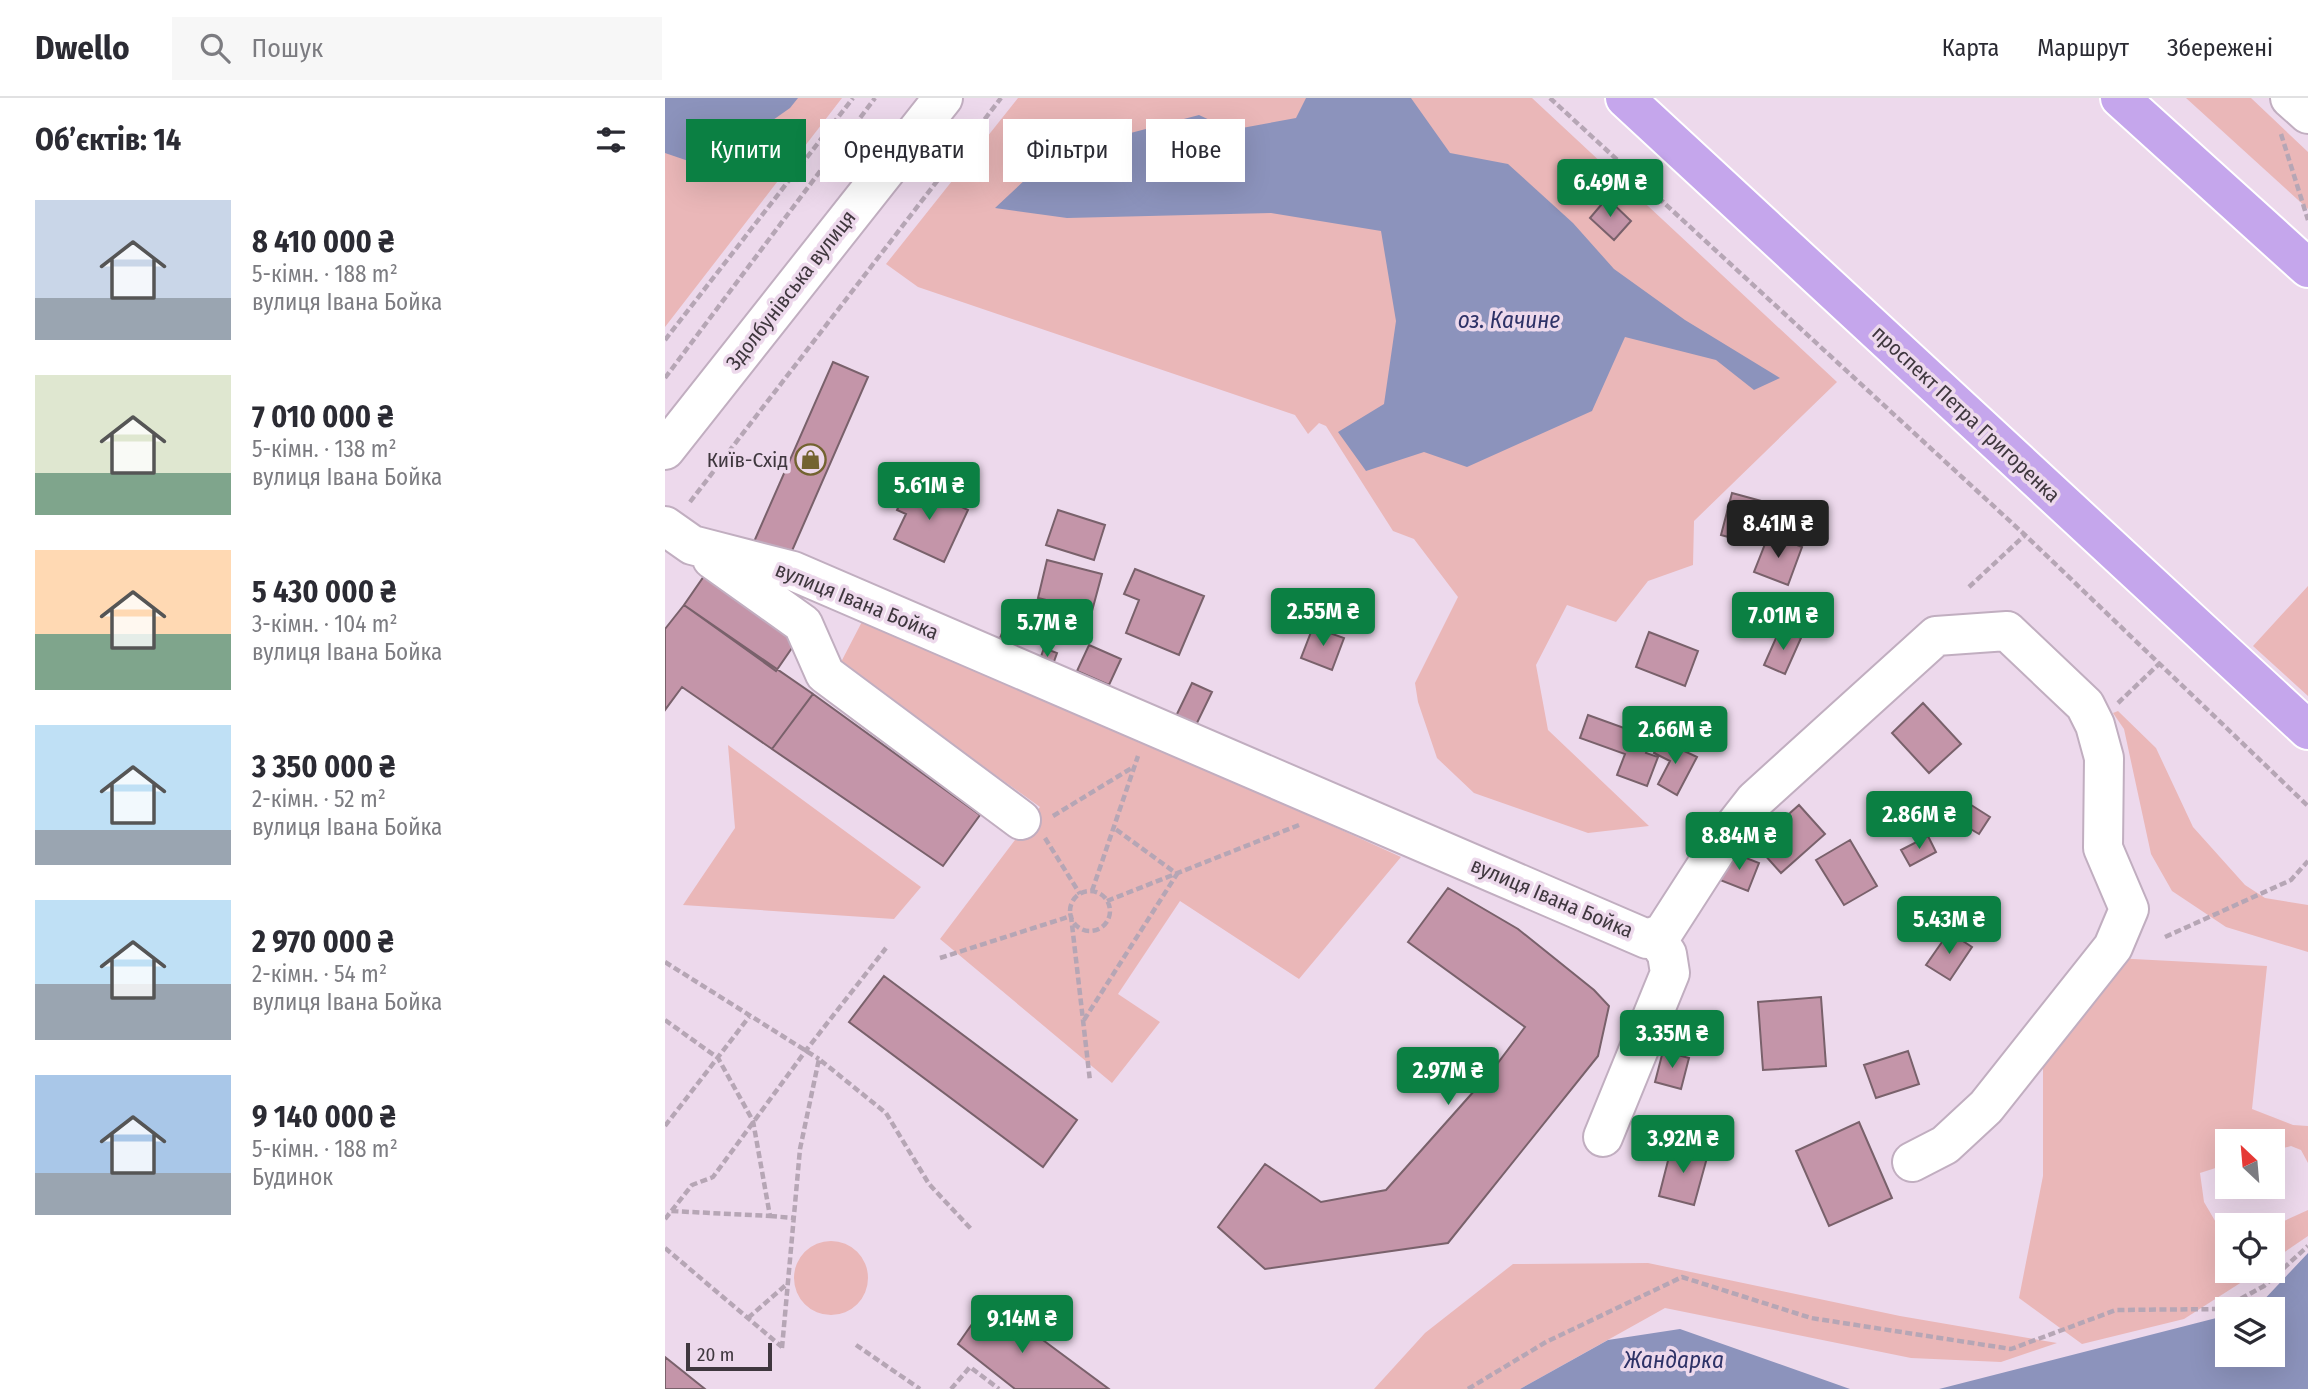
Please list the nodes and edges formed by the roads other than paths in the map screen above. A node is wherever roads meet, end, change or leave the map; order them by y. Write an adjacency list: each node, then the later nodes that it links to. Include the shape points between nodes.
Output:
1 (943, 98): 5 (street, Здолбунівська вулиця)
2 (1625, 98): 7 (main road, проспект Петра Григоренка)
3 (2120, 98): 4 (main road)
4 (2308, 268)
5 (665, 450)
6 (676, 534): 8 (street, via 803,624 825,674); 9 (street, вулиця Івана Бойка, via 793,571 1647,939)
7 (2308, 730)
8 (1029, 823)
9 (1656, 938): 10 (street, via 1667,954 1670,973); 11 (street, вулиця Івана Бойка, via 1755,800 1936,636 1998,629 2016,637 2085,705 2095,726 2104,758 2103,848 2129,909 2113,947 1986,1107 1945,1144)
10 (1603, 1137)
11 (1912, 1162)

